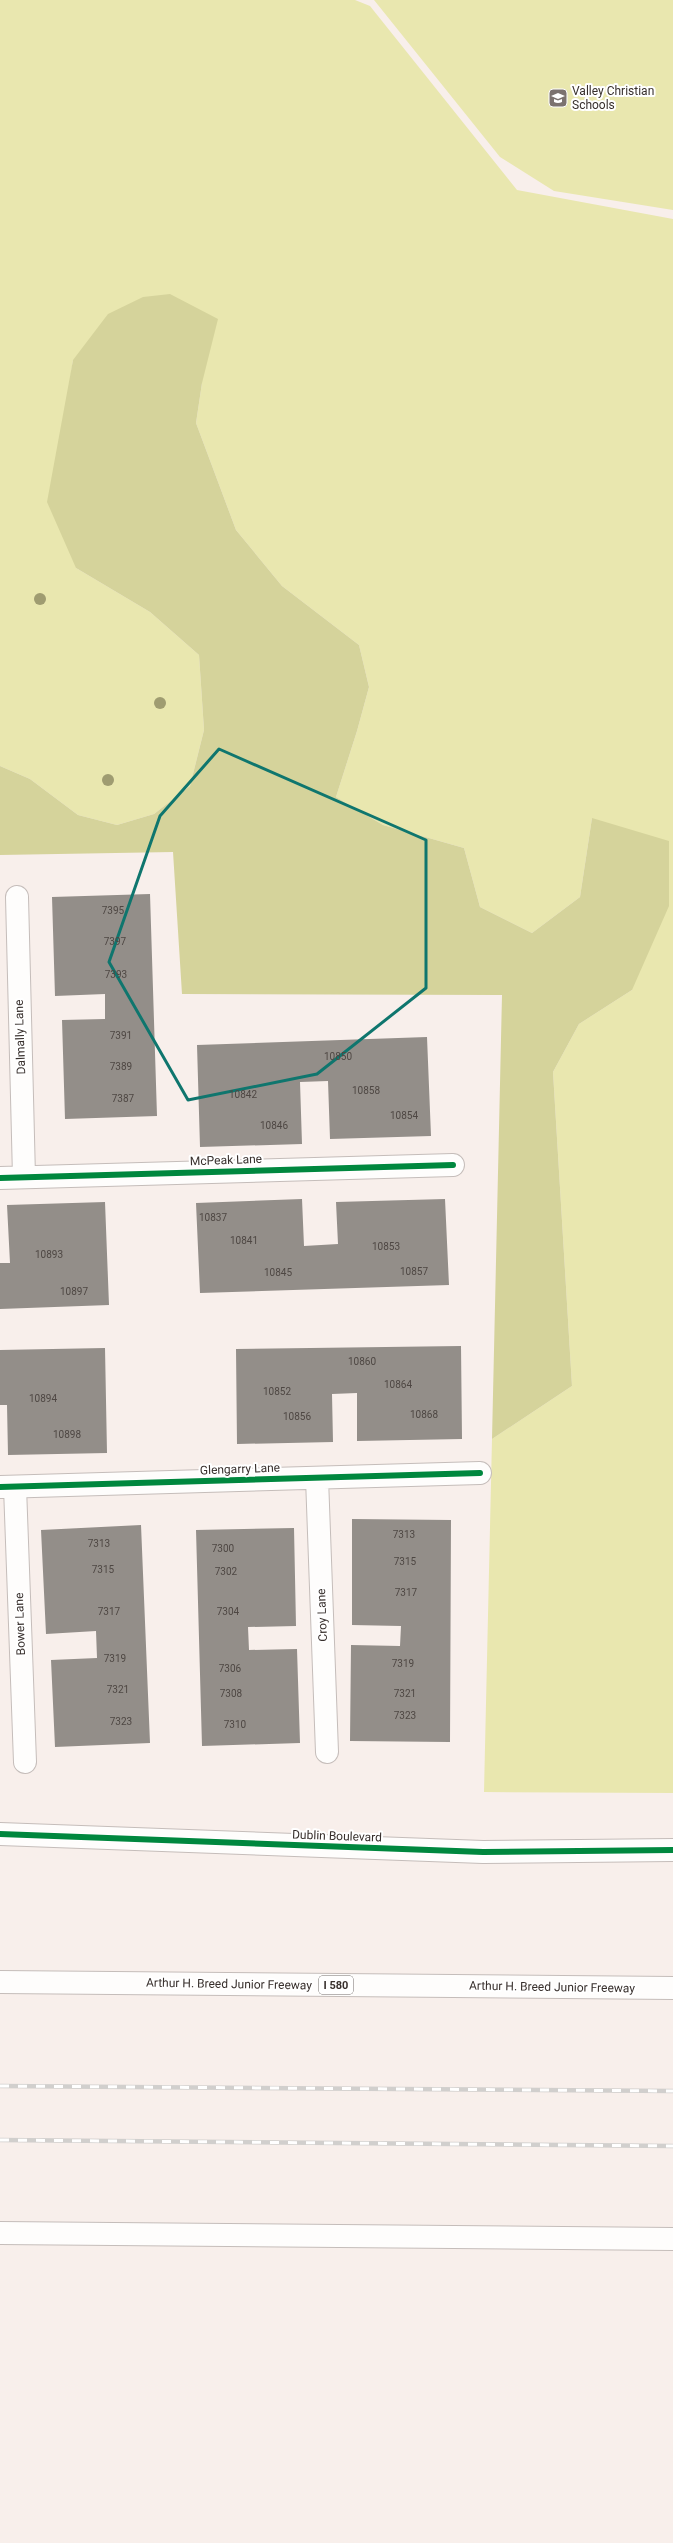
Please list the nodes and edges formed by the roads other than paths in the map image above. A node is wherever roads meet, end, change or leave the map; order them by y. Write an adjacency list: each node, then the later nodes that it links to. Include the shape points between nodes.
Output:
1 (17, 896): 3 (main road, Dalmally Lane)
2 (453, 1165): 3 (main road, McPeak Lane)
3 (24, 1177): 4 (main road, McPeak Lane)
4 (0, 1178)
5 (480, 1474): 6 (main road, Glengarry Lane)
6 (317, 1478): 7 (main road, Glengarry Lane); 8 (main road, Croy Lane)
7 (8, 1487): 9 (main road, Bower Lane)
8 (327, 1752)
9 (25, 1762)
10 (0, 1834): 11 (main road, Dublin Boulevard, via 483,1852)
11 (673, 1850)
12 (0, 1982): 13 (main road, Arthur H. Breed Junior Freeway / I 580)
13 (673, 1988)
14 (0, 2233): 15 (main road)
15 (673, 2239)

